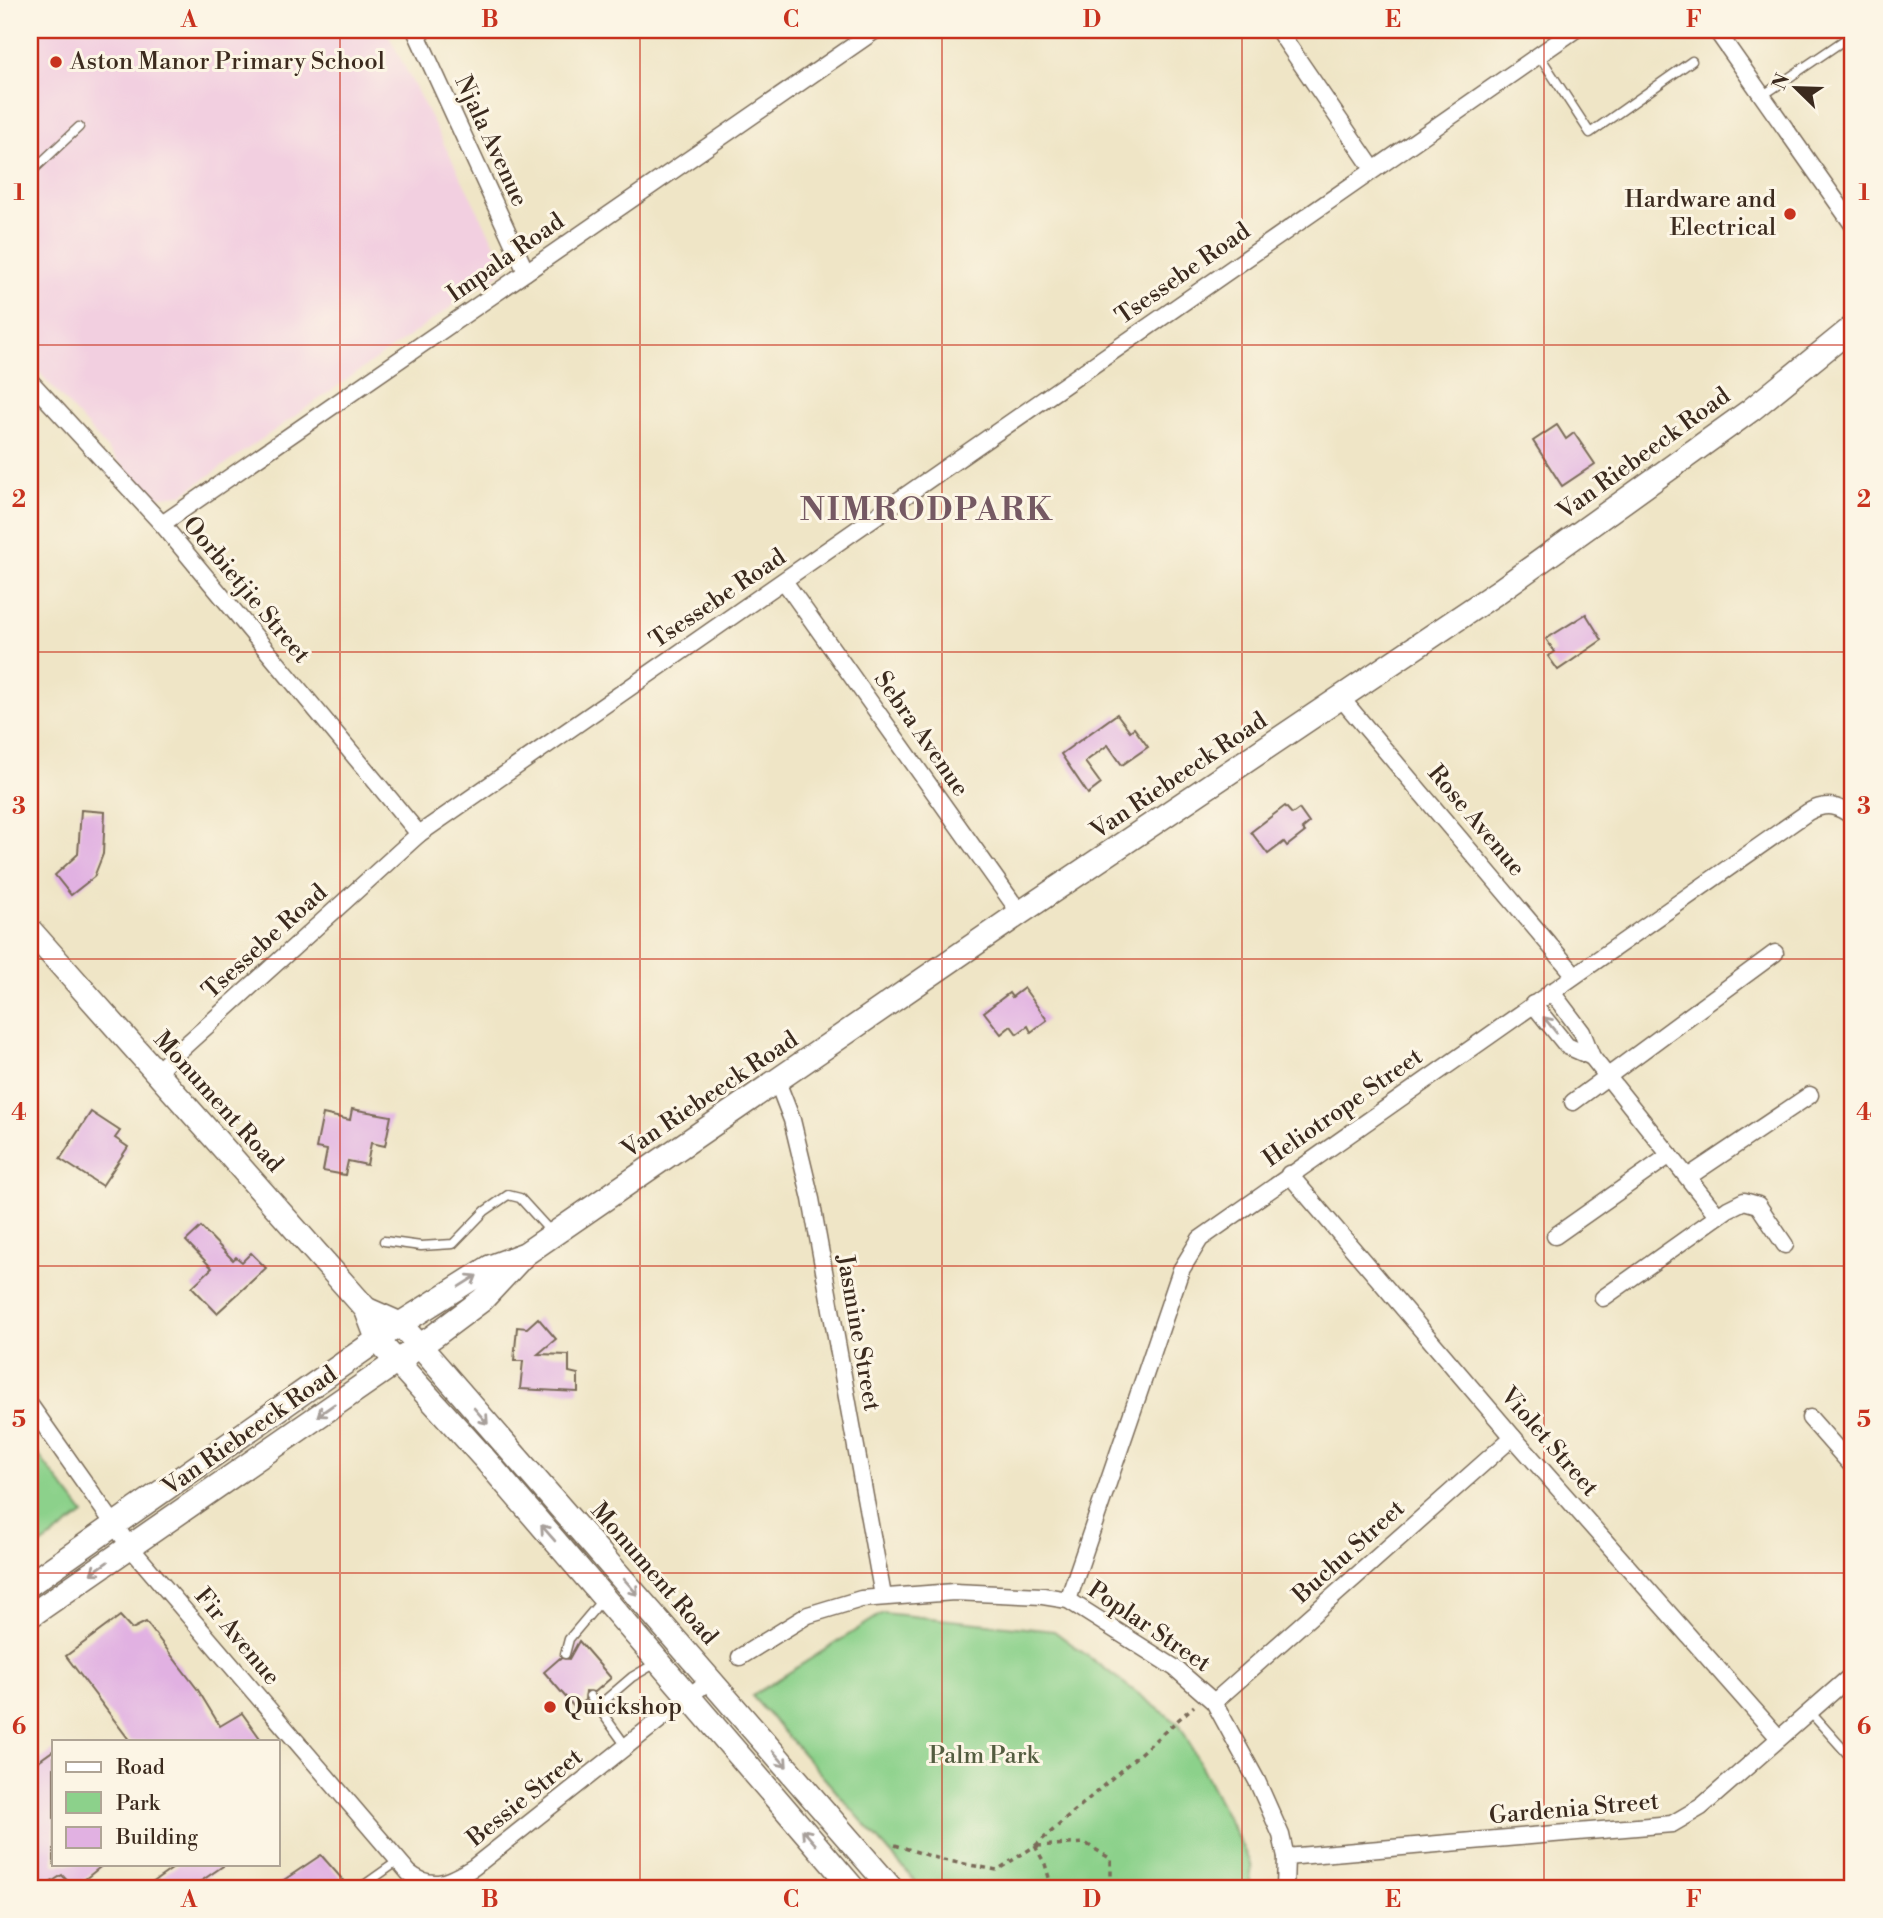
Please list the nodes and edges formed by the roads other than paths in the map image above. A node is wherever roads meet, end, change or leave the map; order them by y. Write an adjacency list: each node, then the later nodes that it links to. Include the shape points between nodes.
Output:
1 (415, 30): 14 (street, Njala Avenue)
2 (876, 30): 14 (street, Impala Road)
3 (1278, 30): 11 (street)
4 (1575, 30): 7 (street, Tsessebe Road)
5 (1716, 30): 9 (street)
6 (1853, 34): 9 (lane)
7 (1539, 55): 8 (lane, via 1590,133); 11 (street, Tsessebe Road)
8 (1692, 61)
9 (1762, 96): 13 (street)
10 (79, 127): 12 (lane)
11 (1373, 169): 18 (street, Tsessebe Road)
12 (30, 173)
13 (1853, 225)
14 (526, 272): 17 (street, Impala Road)
15 (1853, 328): 19 (street, Van Riebeeck Road, via 1707,441)
16 (30, 381): 17 (street, Oorbietjie Street)
17 (162, 524): 21 (street, Oorbietjie Street)
18 (785, 581): 21 (street, Tsessebe Road); 22 (street, Sebra Avenue)
19 (1342, 698): 22 (street, Van Riebeeck Road); 25 (street, Rose Avenue)
20 (1853, 817): 25 (street, Heliotrope Street, via 1835,806 1808,811)
21 (419, 834): 29 (street, Tsessebe Road)
22 (1020, 914): 31 (street, Van Riebeeck Road)
23 (30, 930): 29 (street, Monument Road)
24 (1775, 953): 30 (street)
25 (1574, 974): 26 (street, Heliotrope Street)
26 (1551, 991): 27 (street, Heliotrope Street); 28 (street, via 1582,1032)
27 (1533, 1004): 28 (street, one-way to 27, via 1567,1045); 35 (street, Heliotrope Street)
28 (1592, 1057): 30 (street)
29 (156, 1072): 44 (street, Monument Road)
30 (1608, 1077): 33 (street); 34 (street)
31 (777, 1081): 38 (street, Van Riebeeck Road); 56 (street, Jasmine Street, via 792,1120 811,1199)
32 (1810, 1096): 36 (street)
33 (1573, 1102)
34 (1670, 1155): 36 (street); 39 (street)
35 (1289, 1174): 51 (street, Violet Street); 58 (street, Heliotrope Street, via 1210,1230 1189,1253)
36 (1688, 1177): 37 (street)
37 (1718, 1216): 41 (street, via 1736,1204 1751,1202 1762,1210); 43 (street)
38 (553, 1235): 40 (lane, via 520,1198 508,1195 453,1244); 42 (street, Van Riebeeck Road)
39 (1555, 1236)
40 (384, 1241)
41 (1785, 1245)
42 (525, 1254): 45 (street, Van Riebeeck Road, one-way to 42, via 490,1267); 47 (street, Van Riebeeck Road, via 481,1300)
43 (1603, 1298)
44 (366, 1309): 45 (street, Monument Road); 46 (street, Monument Road)
45 (400, 1324): 46 (street, Van Riebeeck Road); 47 (street, Monument Road)
46 (378, 1341): 48 (street, Monument Road); 53 (street, Van Riebeeck Road)
47 (419, 1345): 48 (street, Van Riebeeck Road); 64 (street, Monument Road, one-way to 64)
48 (397, 1361): 54 (street, Van Riebeeck Road, one-way to 54); 57 (street, Monument Road, one-way to 48)
49 (30, 1405): 53 (street, Fir Avenue)
50 (1810, 1418): 52 (street)
51 (1513, 1437): 67 (street, Buchu Street); 70 (street, Violet Street)
52 (1853, 1467)
53 (115, 1525): 54 (street, Fir Avenue); 55 (street, Van Riebeeck Road)
54 (130, 1547): 59 (street, Van Riebeeck Road, one-way to 59); 74 (street, Fir Avenue)
55 (30, 1584)
56 (883, 1596): 58 (street, Poplar Street, via 954,1592); 61 (street, Poplar Street, via 808,1615)
57 (604, 1599): 60 (lane, via 569,1639); 62 (street, Monument Road)
58 (1068, 1600): 67 (street, Poplar Street, via 1175,1668)
59 (30, 1616)
60 (565, 1654)
61 (740, 1657)
62 (658, 1662): 66 (street, Monument Road); 68 (lane)
63 (1853, 1674): 69 (street, Gardenia Street)
64 (711, 1679): 66 (street, Bessie Street); 78 (street, Monument Road, one-way to 78)
65 (590, 1696): 68 (lane)
66 (688, 1696): 71 (street, Bessie Street); 77 (street, Monument Road, one-way to 66)
67 (1211, 1698): 73 (street, Poplar Street, via 1257,1781)
68 (597, 1707): 71 (lane)
69 (1810, 1712): 70 (street, Gardenia Street); 72 (lane)
70 (1779, 1738): 73 (street, Gardenia Street, via 1701,1807 1672,1824)
71 (626, 1746): 75 (street, Bessie Street, via 474,1867 453,1880)
72 (1853, 1760)
73 (1286, 1857): 79 (street, Poplar Street)
74 (398, 1861): 75 (street, Fir Avenue); 76 (lane)
75 (427, 1884)
76 (360, 1888)
77 (853, 1888)
78 (891, 1888)
79 (1284, 1888)

